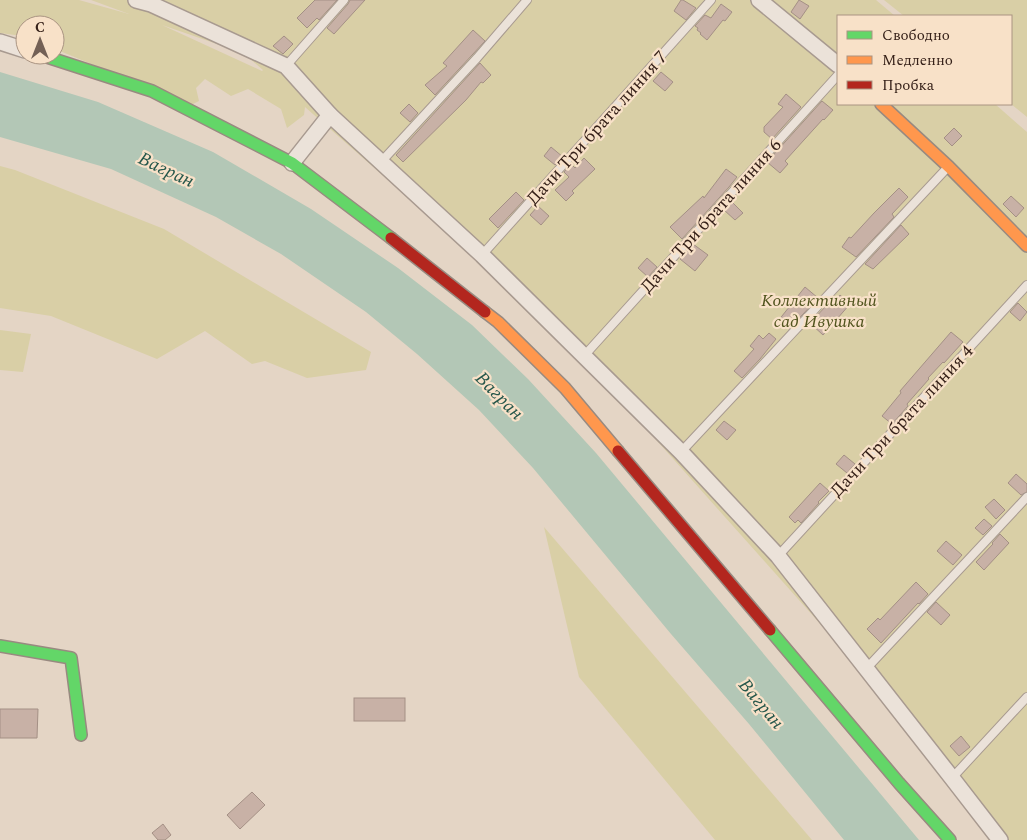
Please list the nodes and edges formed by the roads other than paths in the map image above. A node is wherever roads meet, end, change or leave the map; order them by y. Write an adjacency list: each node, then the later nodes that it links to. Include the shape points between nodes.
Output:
1 (344, 0): 10 (lane)
2 (528, 0): 14 (lane)
3 (711, 0): 18 (lane, Дачи Три брата линия 7)
4 (759, 0): 9 (street)
5 (147, 1): 10 (street)
6 (0, 42): 7 (street)
7 (15, 47)
8 (65, 63): 15 (street, via 152,91)
9 (837, 64)
10 (286, 66): 13 (street)
11 (837, 76): 20 (lane, Дачи Три брата линия 6)
12 (882, 105): 16 (street)
13 (330, 115): 14 (street); 15 (street)
14 (381, 162): 18 (street)
15 (292, 163): 29 (street, via 498,322 565,388)
16 (948, 167): 17 (street); 21 (lane)
17 (1027, 246)
18 (482, 255): 20 (street)
19 (1027, 285): 23 (lane, Дачи Три брата линия 4)
20 (584, 356): 21 (street)
21 (681, 452): 23 (street)
22 (1027, 497): 25 (lane)
23 (778, 556): 25 (street)
24 (0, 646): 27 (street, via 72,658)
25 (866, 669): 28 (street)
26 (1027, 697): 28 (lane)
27 (81, 735)
28 (952, 778): 30 (street)
29 (950, 840)
30 (1000, 840)

